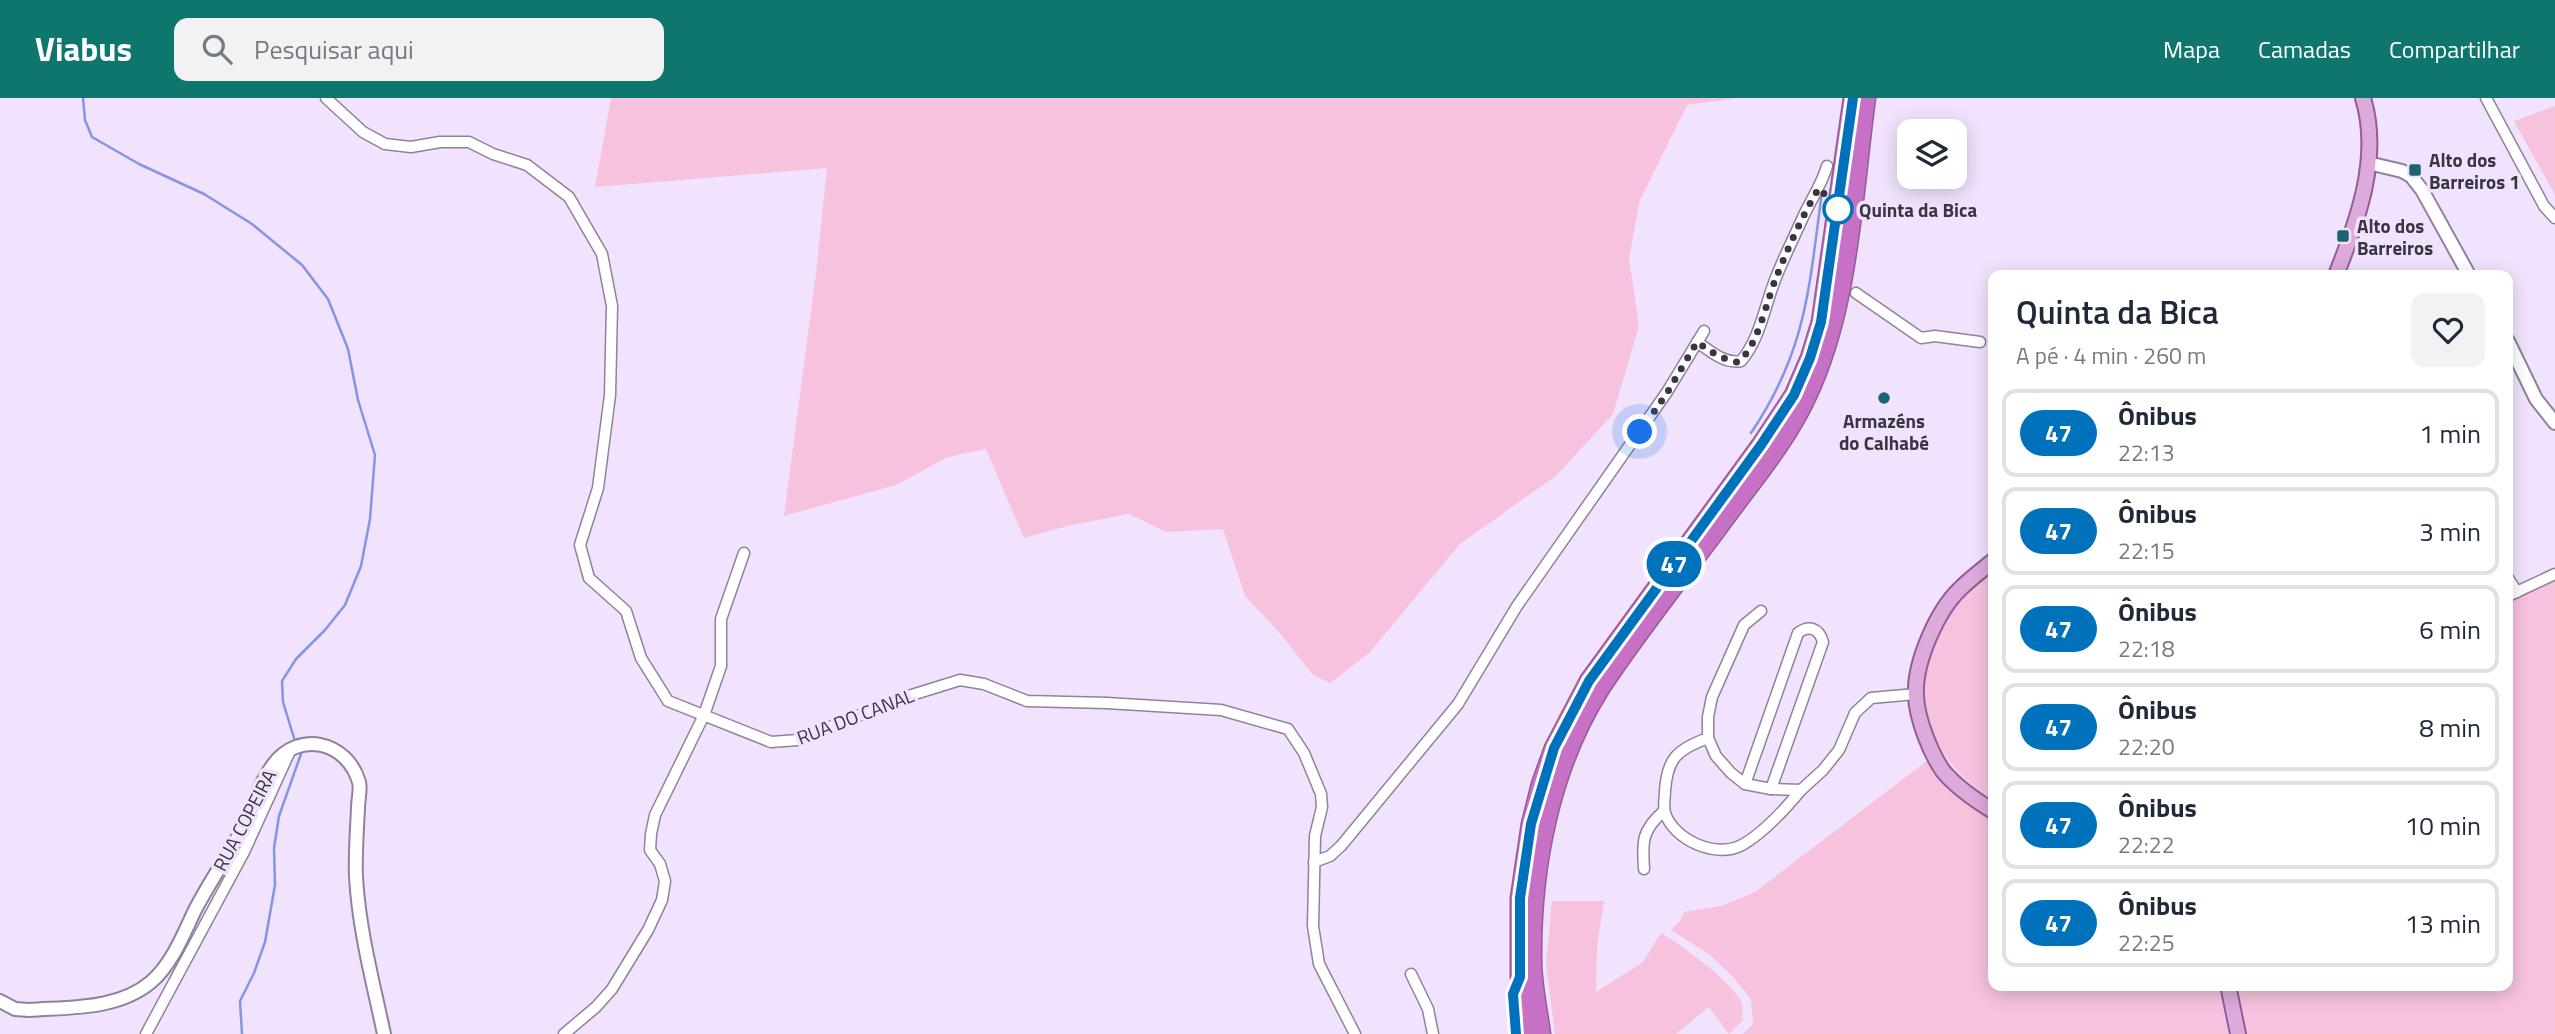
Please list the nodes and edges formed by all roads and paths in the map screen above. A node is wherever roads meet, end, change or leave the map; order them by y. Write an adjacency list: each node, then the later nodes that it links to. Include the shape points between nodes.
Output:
1 (326, 98): 23 (street, RUA DO CANAL, via 373,139 400,147 468,142 527,165 569,197 602,254 612,306 610,396 598,488 580,545 589,578 626,611 641,658 668,701)
2 (1853, 98): 41 (highway, via 1821,322 1794,395 1589,681 1554,748 1541,785 1520,898 1520,977)
3 (1866, 98): 42 (highway, via 1833,325 1805,400 1600,688 1567,754 1544,827 1533,900 1532,963)
4 (2363, 98): 6 (main road, via 2370,130)
5 (2486, 98): 8 (street, via 2544,206)
6 (2368, 163): 9 (main road, via 2366,185); 10 (main road, via 2412,176)
7 (1827, 166): 13 (street, via 1744,357 1733,362)
8 (2555, 218)
9 (2338, 270)
10 (2466, 270)
11 (1856, 293): 14 (street, via 1922,338)
12 (1704, 331): 13 (street)
13 (1697, 342): 31 (street, via 1667,393 1517,606 1458,704 1341,846)
14 (1980, 342)
15 (2513, 351): 16 (main road, via 2536,399)
16 (2555, 423)
17 (744, 553): 23 (street, via 721,619 721,666)
18 (1988, 565): 22 (main road, via 1946,606 1929,637)
19 (2555, 574): 20 (street)
20 (2513, 594)
21 (1760, 611): 24 (street, via 1744,625 1712,697)
22 (1916, 694): 28 (street, via 1871,698 1855,713 1839,750); 29 (main road, via 1920,718 1942,769 1956,786)
23 (704, 715): 31 (street, RUA DO CANAL, via 771,742 799,740 960,680 1027,701 1221,710 1288,729 1304,752 1321,794); 38 (street, via 650,834 650,850 665,881 662,900 612,989)
24 (1708, 738): 26 (street, via 1716,756); 30 (street, via 1680,752 1670,763)
25 (290, 750): 35 (main road, RUA COPEIRA, via 273,764 242,830 152,982 113,1002 29,1010); 36 (street, via 244,852); 37 (main road, RUA COPEIRA, via 303,742 332,747 346,759 359,783 358,904)
26 (1745, 784): 27 (street); 27 (street, via 1798,633 1814,628 1823,642)
27 (1771, 789): 28 (street)
28 (1801, 790): 30 (street, via 1741,846 1724,849 1690,841)
29 (1988, 808)
30 (1664, 811): 32 (street, via 1646,832)
31 (1314, 862): 39 (street, RUA DO CANAL, via 1313,926 1319,964)
32 (1644, 869)
33 (1411, 974): 40 (street, via 1428,1009)
34 (2229, 991): 43 (main road)
35 (0, 1001)
36 (146, 1034)
37 (384, 1034)
38 (564, 1034)
39 (1355, 1034)
40 (1433, 1034)
41 (1528, 1034)
42 (1541, 1034)
43 (2238, 1034)

